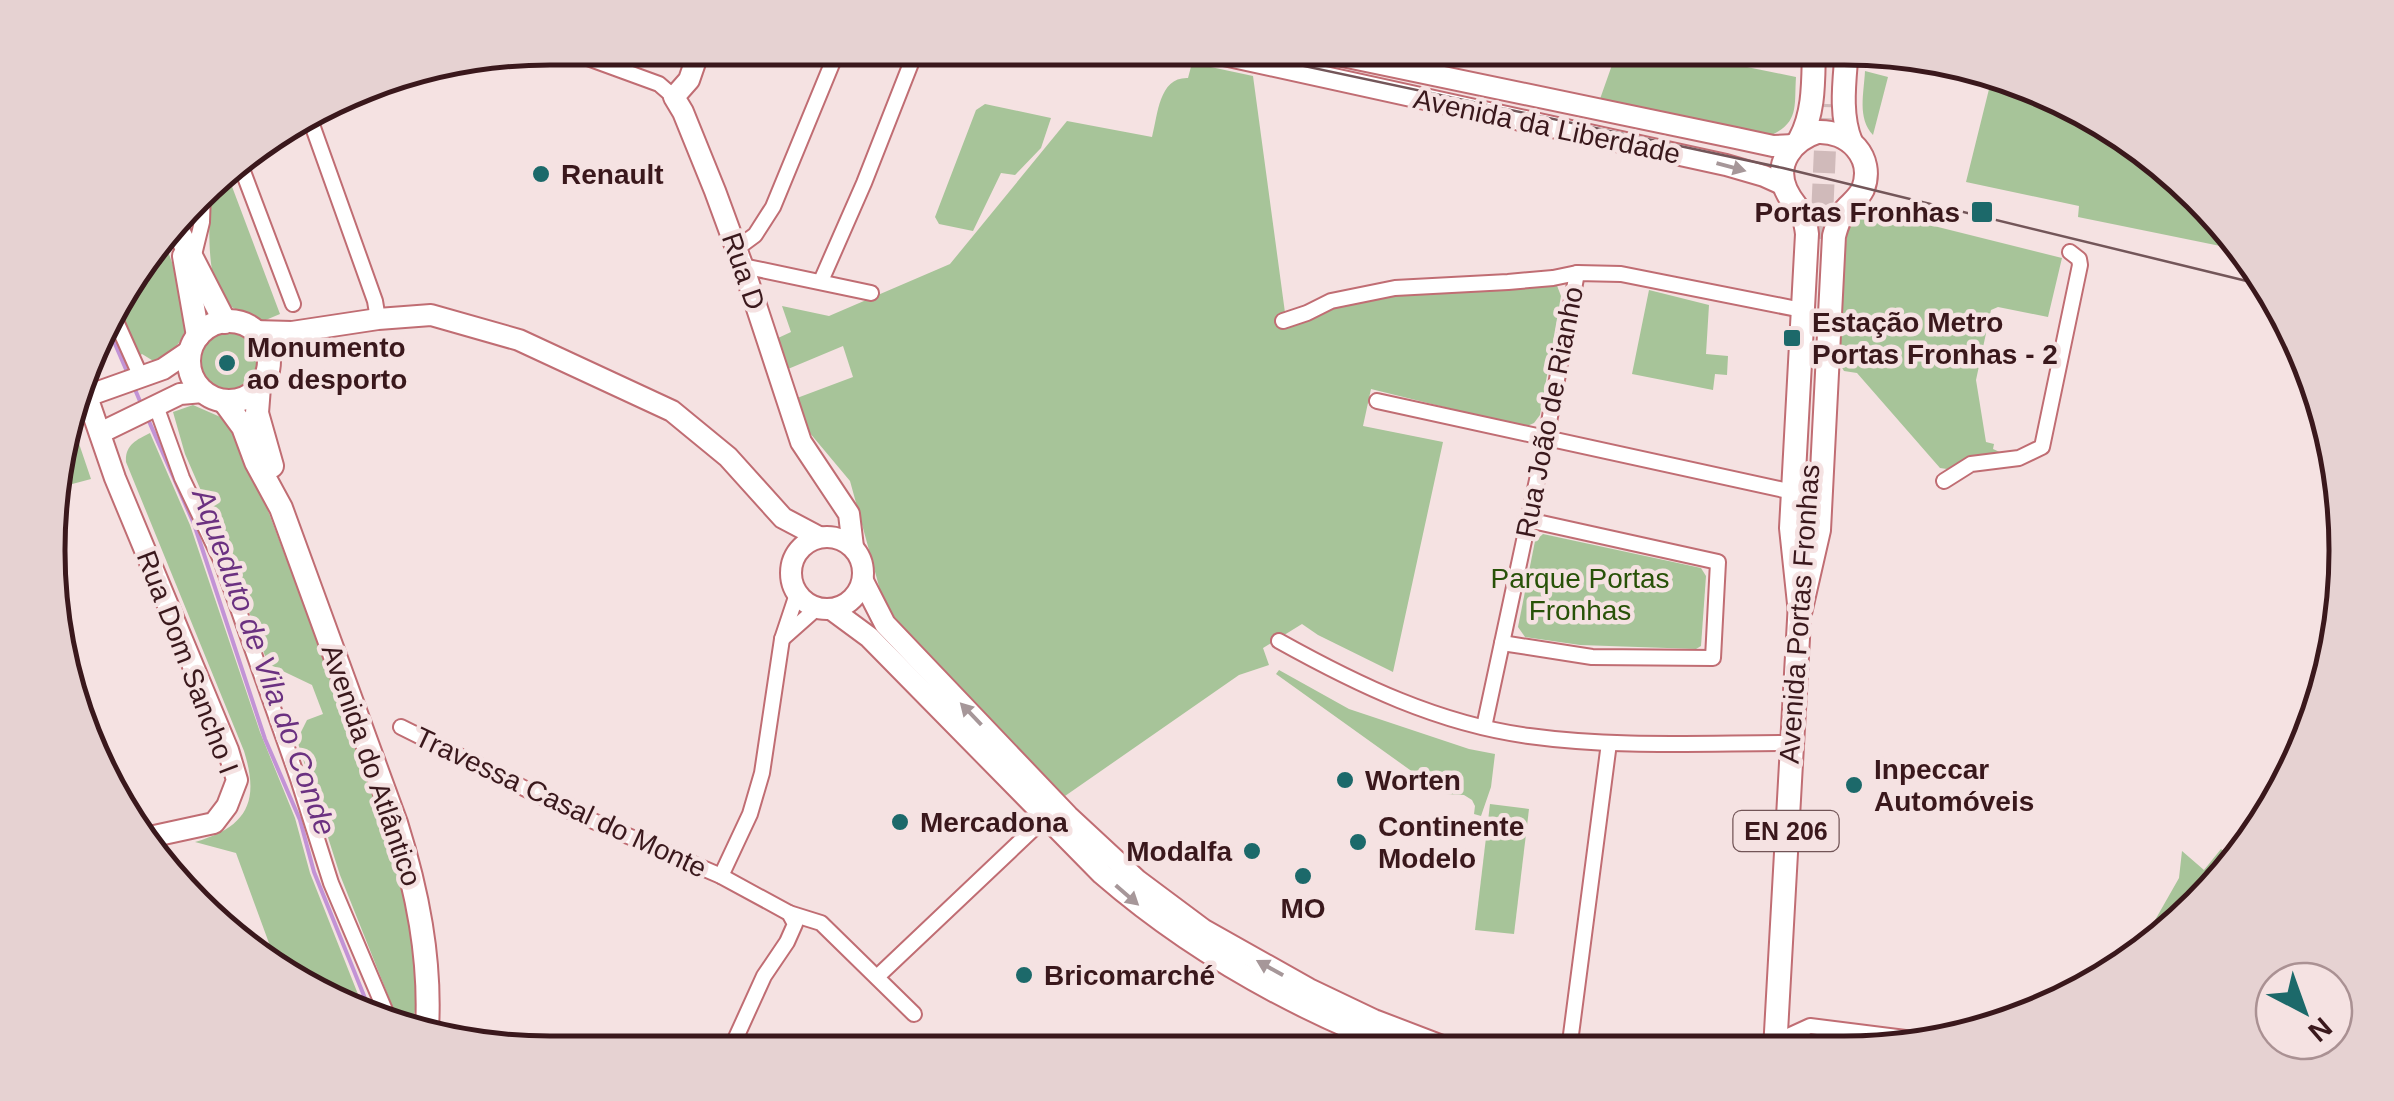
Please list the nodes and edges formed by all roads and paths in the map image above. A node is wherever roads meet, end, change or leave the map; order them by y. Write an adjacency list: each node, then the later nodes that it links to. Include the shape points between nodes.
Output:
1 (607, 65): 10 (street, via 659,84)
2 (694, 65): 10 (street)
3 (832, 65): 24 (street, via 774,207)
4 (910, 65): 27 (street)
5 (1269, 65): 16 (street, Avenida da Liberdade, one-way to 16, via 1726,166)
6 (1386, 65): 13 (street, Avenida da Liberdade, via 1773,146)
7 (1813, 65): 13 (main road, via 1811,112)
8 (1829, 65): 11 (main road)
9 (1846, 65): 14 (main road, via 1844,112)
10 (674, 97): 24 (street, Rua D)
11 (1827, 104)
12 (313, 127): 31 (street)
13 (1797, 142): 14 (main road, via 1826,132); 16 (main road, via 1784,164)
14 (1851, 142): 18 (main road, via 1860,151 1865,179)
15 (244, 174): 29 (street)
16 (1784, 185): 17 (main road)
17 (1800, 207): 18 (main road, via 1822,215); 30 (main road, via 1807,234)
18 (1846, 209): 60 (main road, via 1834,236 1820,530)
19 (202, 212): 25 (street)
20 (180, 236): 25 (main road)
21 (179, 238): 37 (main road)
22 (1821, 239): 60 (main road, Avenida Portas Fronhas / EN 206)
23 (2070, 252): 48 (street, via 2080,265 2045,440 2019,458 1971,464)
24 (740, 257): 27 (street); 50 (street, Rua D, via 801,442)
25 (193, 260): 33 (main road)
26 (1577, 273): 30 (street, via 1621,274); 32 (street, via 1395,288 1331,301); 47 (street, Rua João de Rianho)
27 (821, 281): 28 (street)
28 (871, 293)
29 (293, 304)
30 (1802, 310): 49 (main road)
31 (378, 319): 36 (street); 52 (street, via 430,315 519,340 672,410 728,457)
32 (1282, 321)
33 (225, 322): 35 (main road); 37 (main road)
34 (119, 329): 39 (street)
35 (254, 330): 36 (street); 38 (main road)
36 (292, 332): 38 (street)
37 (194, 343): 39 (street, Rua Dom Sancho I, via 163,369); 42 (main road, via 191,373)
38 (268, 358): 40 (main road)
39 (141, 376): 41 (street, Rua Dom Sancho I)
40 (259, 387): 42 (main road, via 244,398); 51 (main road, Avenida do Atlântico, via 257,413)
41 (93, 388)
42 (214, 396): 45 (street, via 180,394); 51 (main road, Avenida do Atlântico, via 244,428)
43 (89, 401): 46 (street, Rua Dom Sancho I)
44 (1376, 401): 47 (street)
45 (156, 406): 46 (street); 73 (street, via 221,560 331,883)
46 (100, 433): 69 (street, Rua Dom Sancho I, via 237,780 214,822)
47 (1546, 438): 49 (street); 53 (street, Rua João de Rianho)
48 (1944, 480)
49 (1793, 492): 60 (main road)
50 (838, 496): 54 (street); 55 (street, Rua D, via 849,514)
51 (280, 508): 75 (main road, Avenida do Atlântico, via 408,860 425,948)
52 (783, 518): 54 (street); 56 (street)
53 (1528, 520): 63 (street, Rua João de Rianho); 63 (street, via 1718,562 1713,658 1592,657)
54 (825, 537): 55 (street); 56 (street, via 808,542)
55 (853, 547): 57 (street)
56 (792, 560): 58 (street)
57 (863, 581): 59 (street, via 850,601); 79 (street, one-way to 57, via 1309,990 1204,930 1137,880 885,624)
58 (797, 594): 59 (street); 61 (street)
59 (824, 609): 61 (street); 68 (street, via 870,636)
60 (1800, 613): 67 (main road, Avenida Portas Fronhas / EN 206)
61 (782, 640): 70 (street, via 762,773)
62 (1279, 641): 65 (street, via 1386,696)
63 (1502, 643): 65 (street, Rua João de Rianho)
64 (401, 727): 70 (street, Travessa Casal do Monte, via 570,811)
65 (1484, 727): 66 (street)
66 (1609, 743): 67 (street); 80 (street)
67 (1791, 743): 81 (main road, Avenida Portas Fronhas / EN 206)
68 (1046, 816): 72 (street); 78 (street, one-way to 78, via 1102,874 1194,945)
69 (157, 835)
70 (722, 876): 71 (street, Travessa Casal do Monte)
71 (790, 913): 72 (street, Travessa Casal do Monte, via 821,923); 77 (street, via 795,924)
72 (876, 977): 74 (street, Travessa Casal do Monte)
73 (383, 1006)
74 (914, 1014)
75 (427, 1020)
76 (1878, 1035): 82 (street, via 1810,1026)
77 (737, 1036)
78 (1366, 1036)
79 (1417, 1036)
80 (1571, 1036)
81 (1776, 1036)
82 (1792, 1036)

